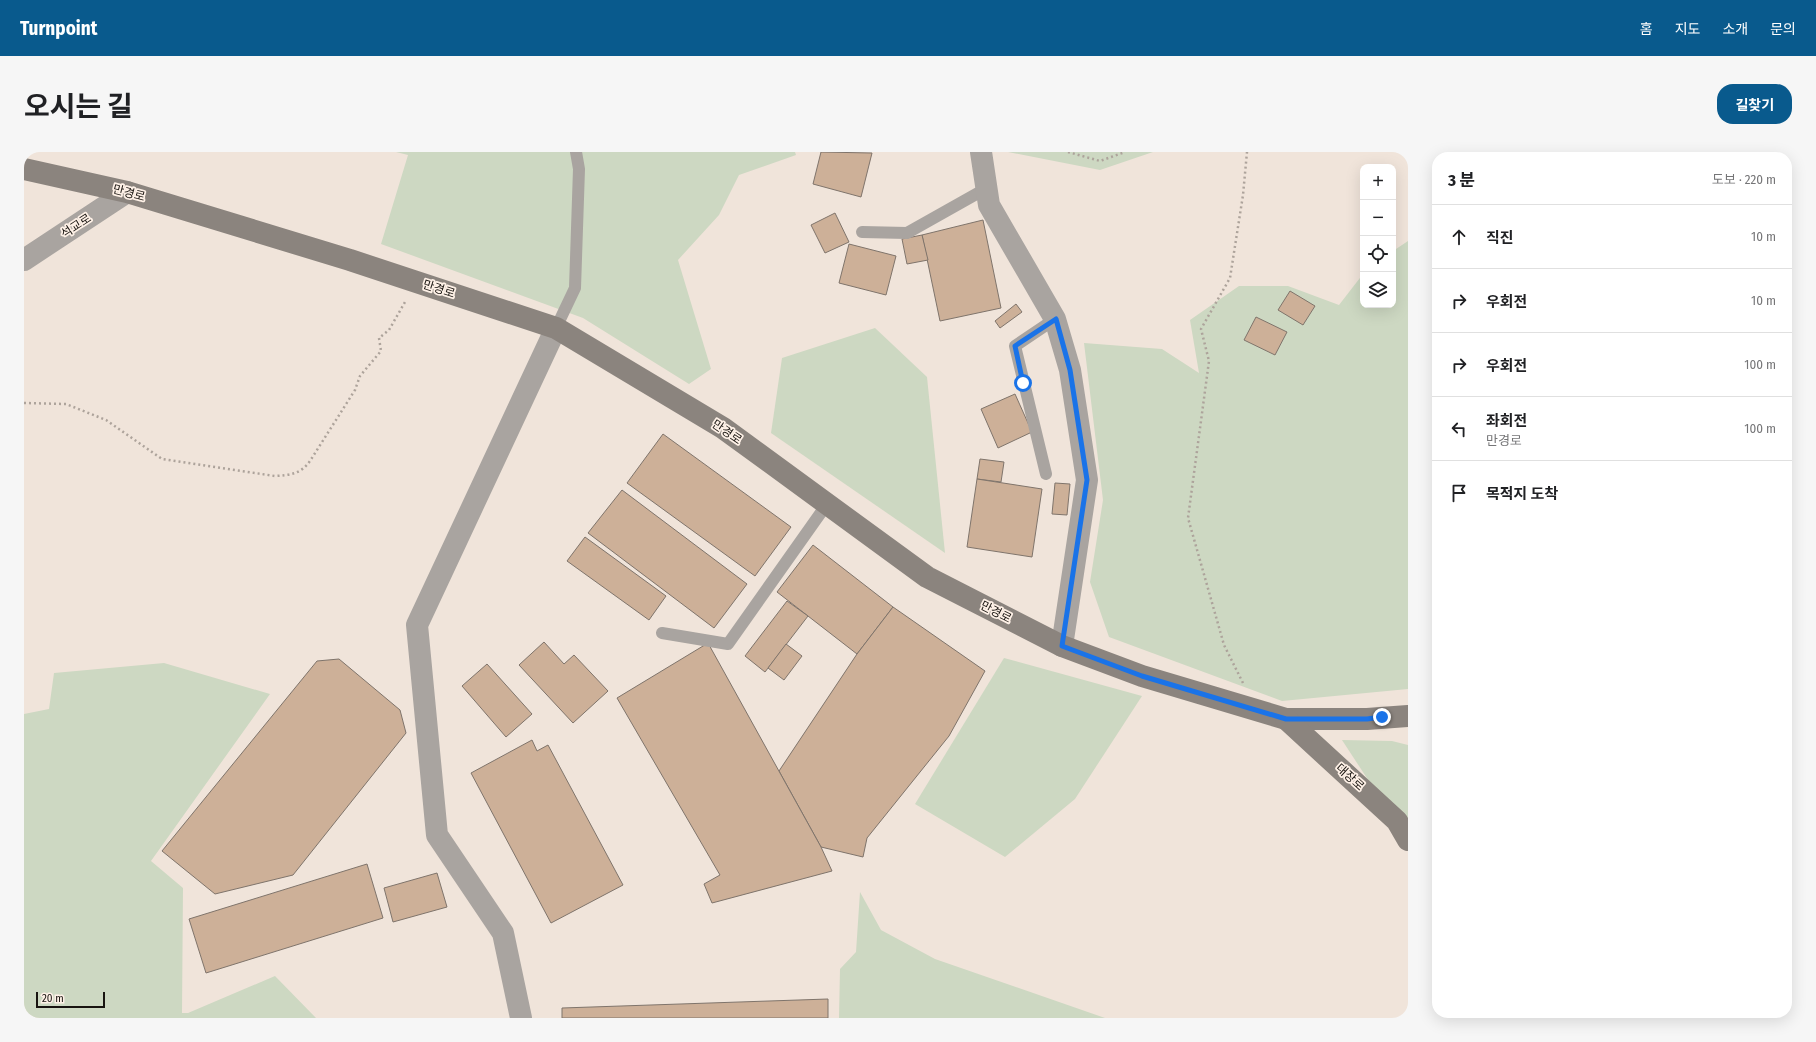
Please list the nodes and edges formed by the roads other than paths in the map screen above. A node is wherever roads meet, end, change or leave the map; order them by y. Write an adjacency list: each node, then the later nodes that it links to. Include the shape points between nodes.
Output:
1 (576, 152): 9 (lane, via 579,169 575,288)
2 (981, 152): 4 (street)
3 (24, 169): 5 (street, 만경로)
4 (987, 188): 6 (lane, via 907,233); 8 (street, via 990,205)
5 (127, 192): 7 (street, 석교로); 9 (street, 만경로, via 416,281)
6 (862, 232)
7 (24, 260)
8 (1056, 319): 10 (lane, via 1015,346); 13 (street, via 1070,370 1087,480)
9 (556, 328): 11 (street, 만경로, via 723,428); 17 (street, via 417,626 437,835 503,933)
10 (1046, 474)
11 (827, 504): 12 (lane, via 728,644); 13 (street, 만경로, via 927,577)
12 (662, 633)
13 (1062, 646): 15 (street, 만경로, via 1142,676)
14 (1408, 716): 15 (street, 만경로)
15 (1286, 719): 16 (street, 대장로, via 1397,820)
16 (1408, 840)
17 (521, 1018)

